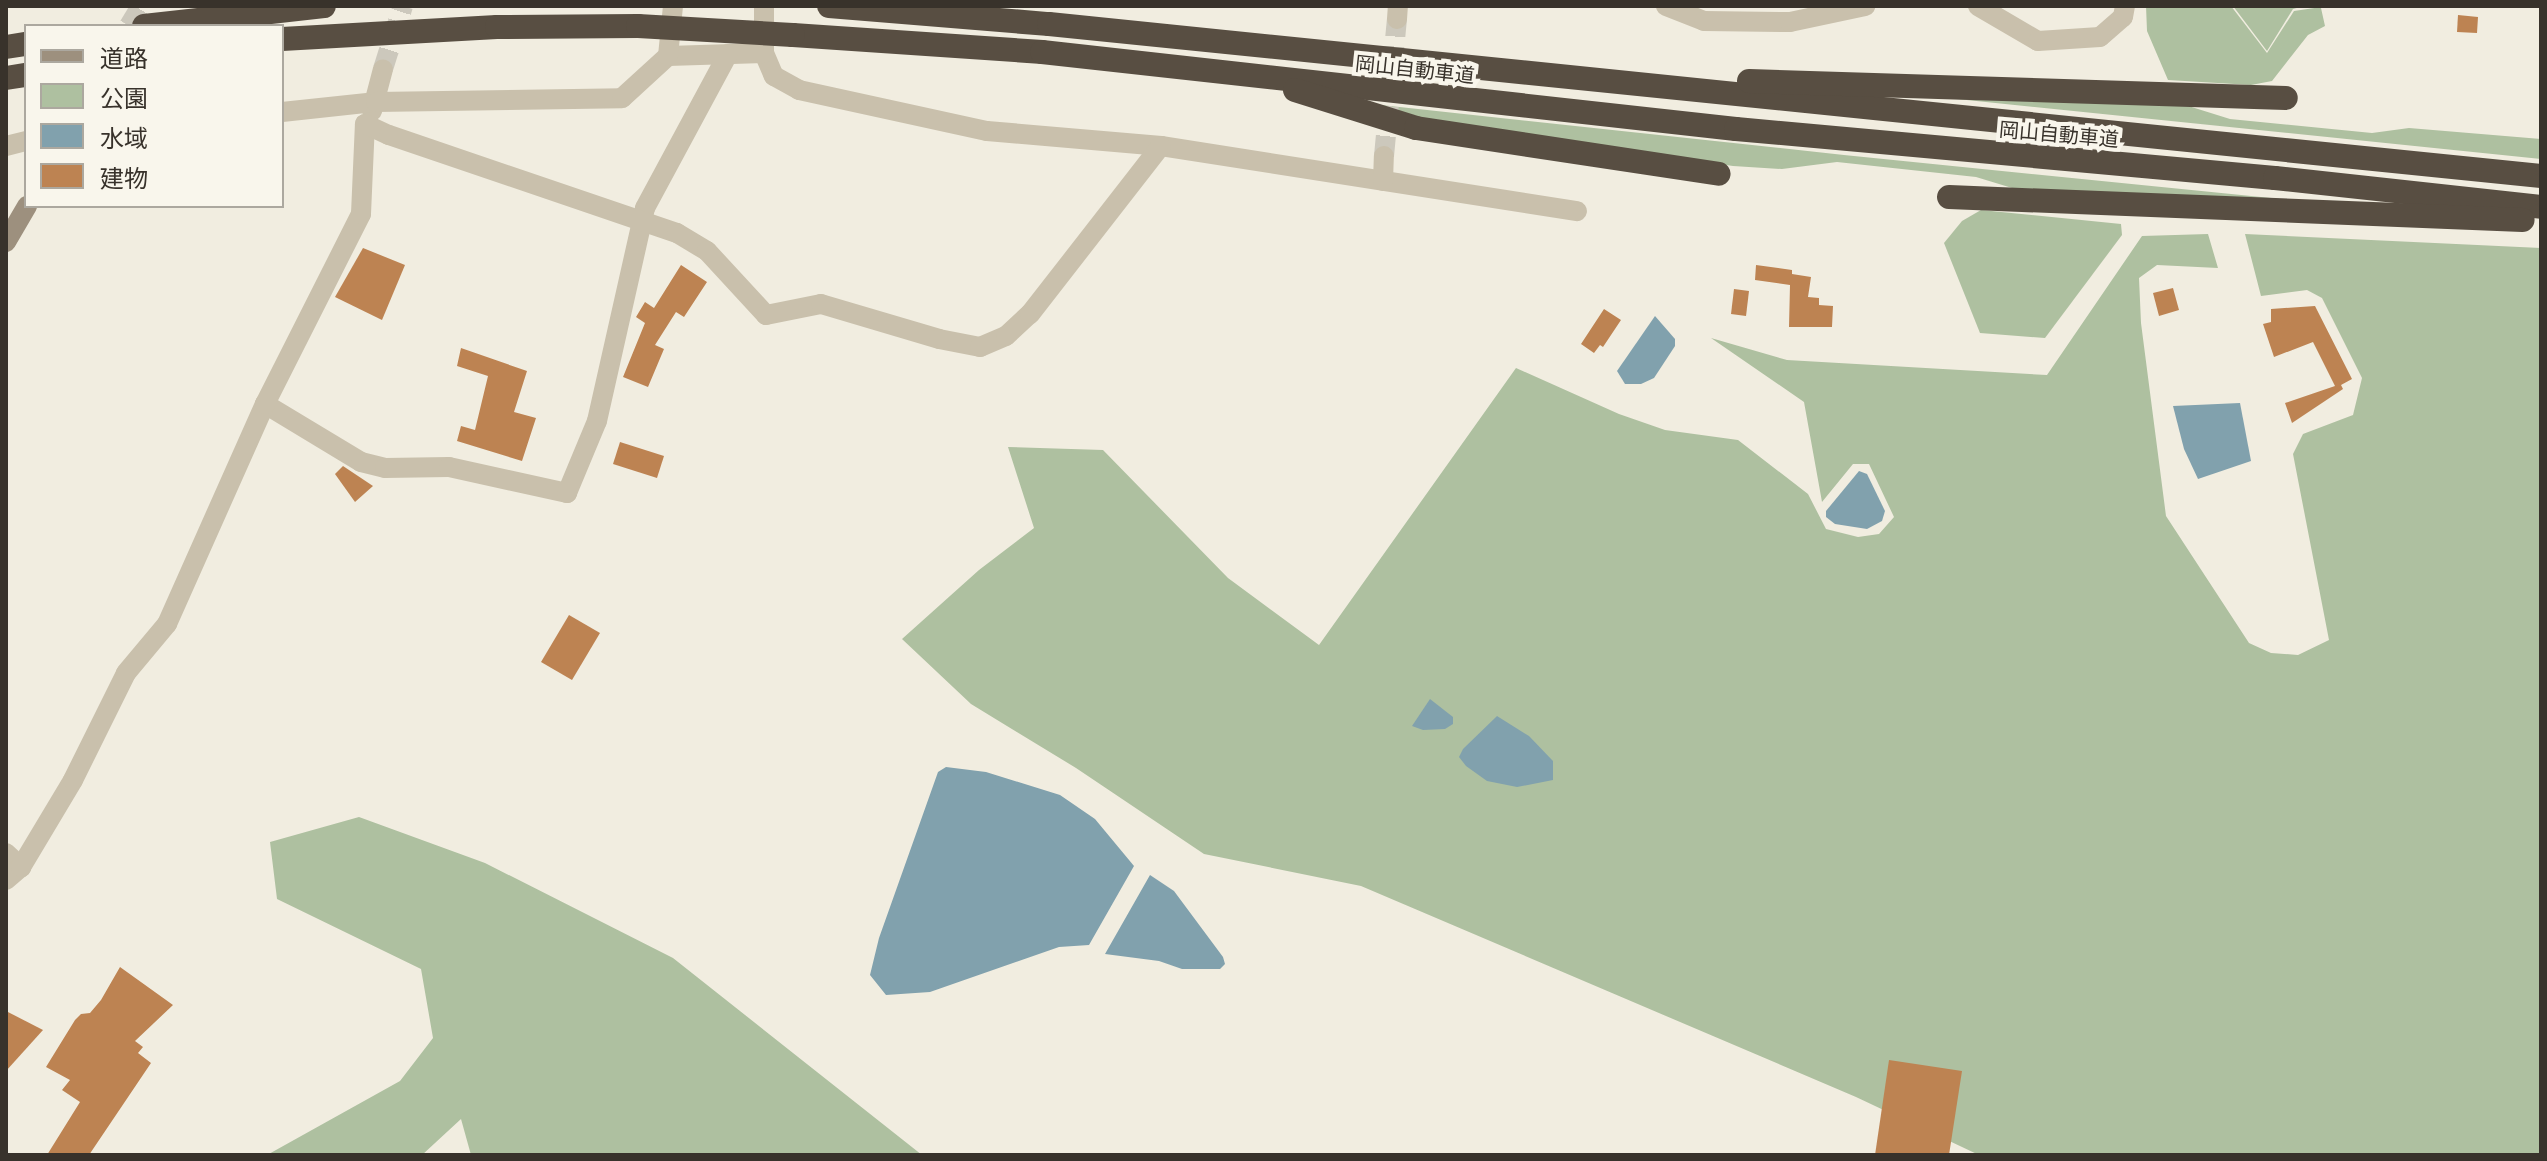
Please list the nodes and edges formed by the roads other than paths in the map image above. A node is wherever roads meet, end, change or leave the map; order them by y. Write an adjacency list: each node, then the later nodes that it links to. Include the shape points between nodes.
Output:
1 (324, 6): 9 (highway)
2 (673, 6): 13 (street)
3 (764, 6): 11 (street)
4 (829, 6): 15 (highway, 岡山自動車道)
5 (1666, 6): 6 (street, via 1704,21 1790,22)
6 (1865, 6)
7 (1978, 6): 8 (street, via 2038,41 2100,37 2123,17)
8 (2125, 6)
9 (162, 24)
10 (284, 39): 16 (highway, 岡山自動車道, bridge, via 497,27 638,26 1042,52)
11 (764, 53): 12 (street); 21 (street, via 774,76 799,90 987,131)
12 (728, 54): 13 (street); 31 (street)
13 (668, 56): 18 (street, via 622,98)
14 (383, 69): 18 (street)
15 (1487, 69): 17 (highway); 24 (highway, 岡山自動車道)
16 (1242, 74): 23 (highway, via 1416,128); 27 (highway, 岡山自動車道, via 1736,129)
17 (2286, 98)
18 (376, 102): 19 (street); 20 (street)
19 (284, 112)
20 (365, 124): 31 (street); 33 (street, via 361,214)
21 (1161, 146): 25 (street); 31 (street, via 1030,314 1006,336 980,347 821,304 766,315 707,251)
22 (1384, 156): 25 (street)
23 (1719, 174)
24 (2541, 176)
25 (1383, 181): 29 (street)
26 (1949, 197): 30 (highway)
27 (2541, 207)
28 (26, 208): 32 (main road)
29 (1577, 211)
30 (2541, 220)
31 (642, 221): 33 (street, via 597,421 567,493 449,467 385,468 361,462)
32 (6, 242)
33 (265, 404): 34 (street, via 167,624 126,673 73,780)
34 (11, 867)

